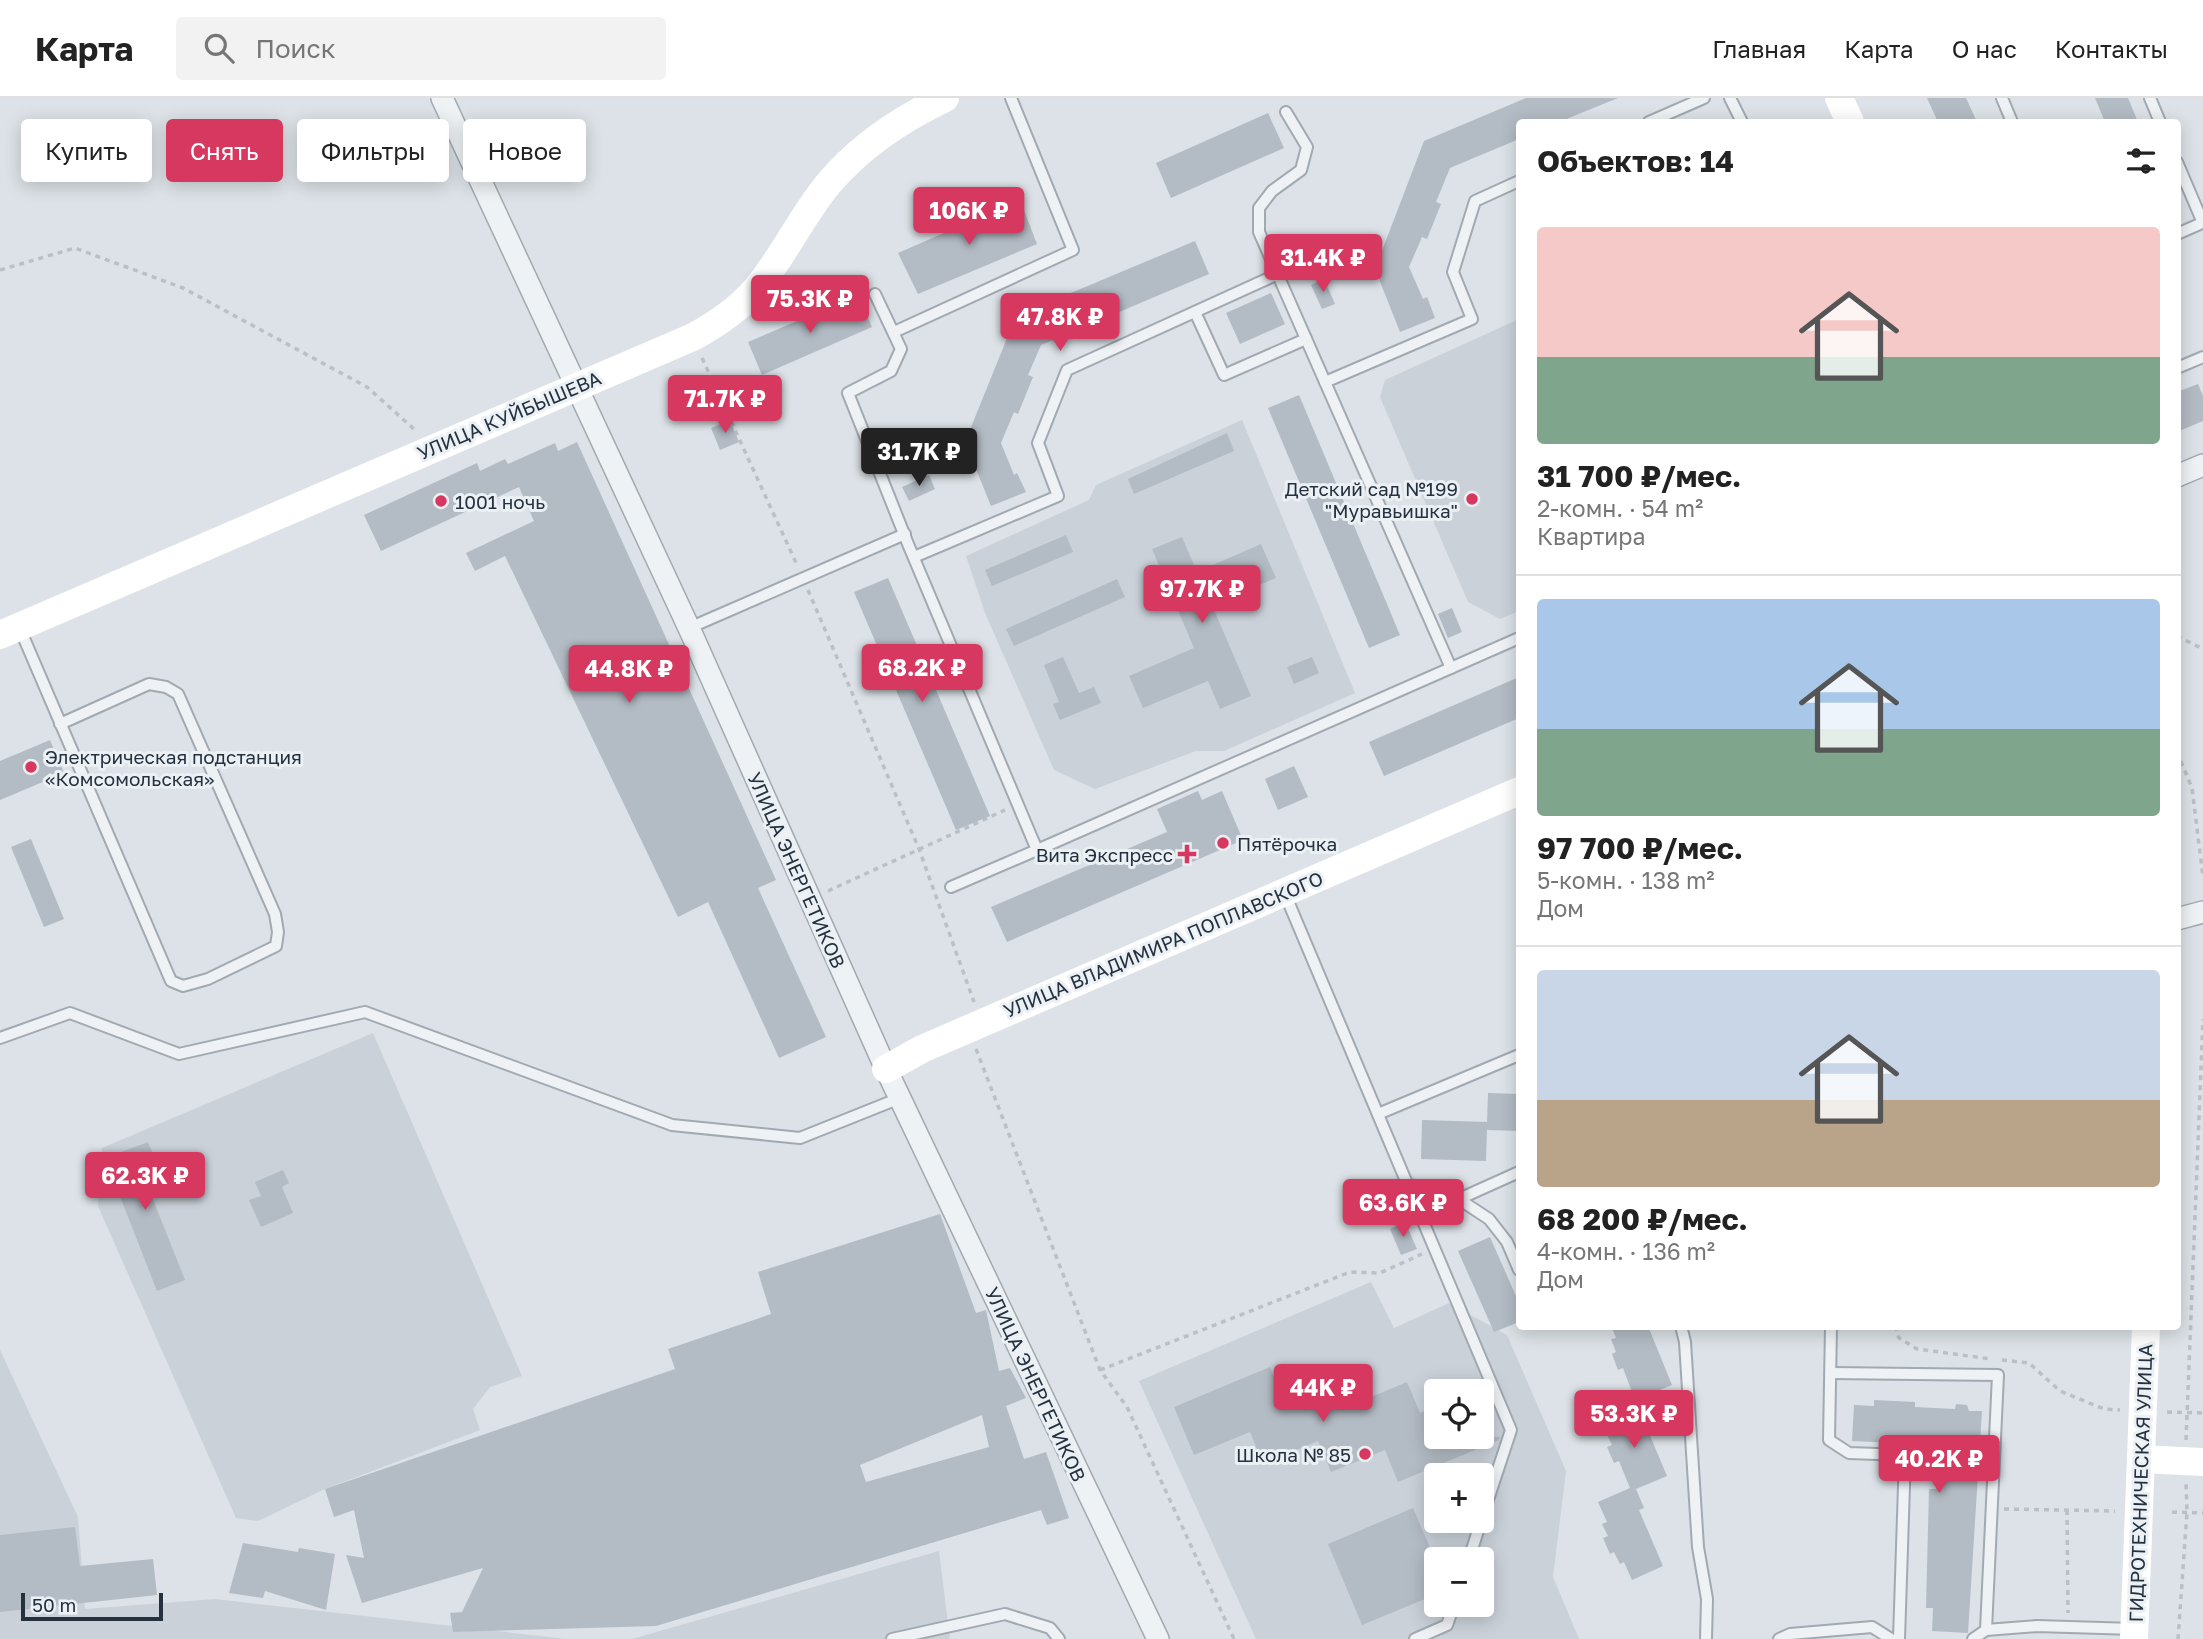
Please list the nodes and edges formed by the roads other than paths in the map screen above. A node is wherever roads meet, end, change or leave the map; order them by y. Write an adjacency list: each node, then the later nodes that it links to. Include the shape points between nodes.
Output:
1 (442, 98): 27 (street, УЛИЦА ЭНЕРГЕТИКОВ)
2 (945, 98): 27 (main road, УЛИЦА КУЙБЫШЕВА, via 881,133 855,155 828,184 757,288 717,324)
3 (1011, 98): 22 (lane, via 1073,250)
4 (1704, 98): 10 (lane)
5 (1730, 98): 11 (lane)
6 (1839, 98): 12 (main road)
7 (2002, 98): 13 (lane)
8 (2150, 98): 14 (lane)
9 (1286, 112): 19 (lane, via 1307,147 1301,170 1272,191 1259,208 1259,232)
10 (1656, 119)
11 (1740, 119)
12 (1849, 119)
13 (2011, 119)
14 (2160, 119)
15 (2181, 171): 17 (lane)
16 (1516, 182): 26 (lane, via 1475,201 1453,272 1472,319)
17 (2203, 223): 18 (lane)
18 (2181, 232)
19 (1278, 274): 21 (lane); 23 (lane)
20 (874, 295): 22 (lane)
21 (1195, 312): 23 (lane, via 1224,374); 31 (lane, via 1067,370 1038,443 1058,496)
22 (894, 332): 30 (lane, via 901,349 891,371 848,393)
23 (1306, 339): 26 (lane)
24 (2203, 357): 25 (lane)
25 (2181, 366)
26 (1325, 382): 35 (lane)
27 (576, 386): 32 (street, УЛИЦА ЭНЕРГЕТИКОВ); 33 (main road, УЛИЦА КУЙБЫШЕВА)
28 (2203, 465): 29 (street)
29 (2181, 474)
30 (905, 534): 31 (lane); 32 (lane)
31 (914, 557): 38 (lane)
32 (689, 628): 45 (street, УЛИЦА ЭНЕРГЕТИКОВ)
33 (9, 631): 36 (lane)
34 (1516, 639): 35 (lane)
35 (1451, 668): 38 (lane)
36 (61, 724): 36 (lane, via 171,981 183,986 208,979 275,946 275,914 178,694 149,684)
37 (1516, 792): 40 (main road, УЛИЦА ВЛАДИМИРА ПОПЛАВСКОГО)
38 (1037, 850): 39 (lane)
39 (951, 887)
40 (1284, 891): 45 (main road, УЛИЦА ВЛАДИМИРА ПОПЛАВСКОГО, via 972,1020); 47 (lane)
41 (2203, 912): 42 (street)
42 (2181, 918)
43 (0, 1038): 46 (lane, via 70,1013 179,1054 365,1012 672,1125 800,1138)
44 (1516, 1056): 47 (lane)
45 (886, 1069): 46 (street, УЛИЦА ЭНЕРГЕТИКОВ)
46 (900, 1098): 65 (street, УЛИЦА ЭНЕРГЕТИКОВ)
47 (1378, 1114): 49 (lane)
48 (1516, 1173): 50 (lane)
49 (1408, 1185): 50 (lane, via 1436,1188); 58 (lane, via 1511,1430)
50 (1459, 1199): 51 (lane, via 1495,1226)
51 (1516, 1263)
52 (1682, 1330): 67 (lane, via 1698,1547 1707,1599)
53 (1831, 1330): 55 (lane)
54 (2146, 1330): 56 (main road, ГИДРОТЕХНИЧЕСКАЯ УЛИЦА)
55 (1831, 1373): 60 (lane, via 1998,1375); 70 (lane, via 1829,1440 1849,1453 1905,1455)
56 (2141, 1459): 57 (main road); 62 (main road, ГИДРОТЕХНИЧЕСКАЯ УЛИЦА)
57 (2194, 1461)
58 (1494, 1482)
59 (1450, 1617): 66 (lane, via 1447,1625)
60 (1986, 1630): 62 (lane, via 2037,1626); 71 (lane)
61 (1852, 1634): 68 (lane, via 1790,1634); 69 (lane, via 1872,1627)
62 (2134, 1634)
63 (892, 1639): 64 (lane, via 1005,1614 1050,1628)
64 (1059, 1639)
65 (1158, 1639)
66 (1415, 1639)
67 (1706, 1639)
68 (1779, 1639)
69 (1891, 1639)
70 (1899, 1639)
71 (1973, 1639)

